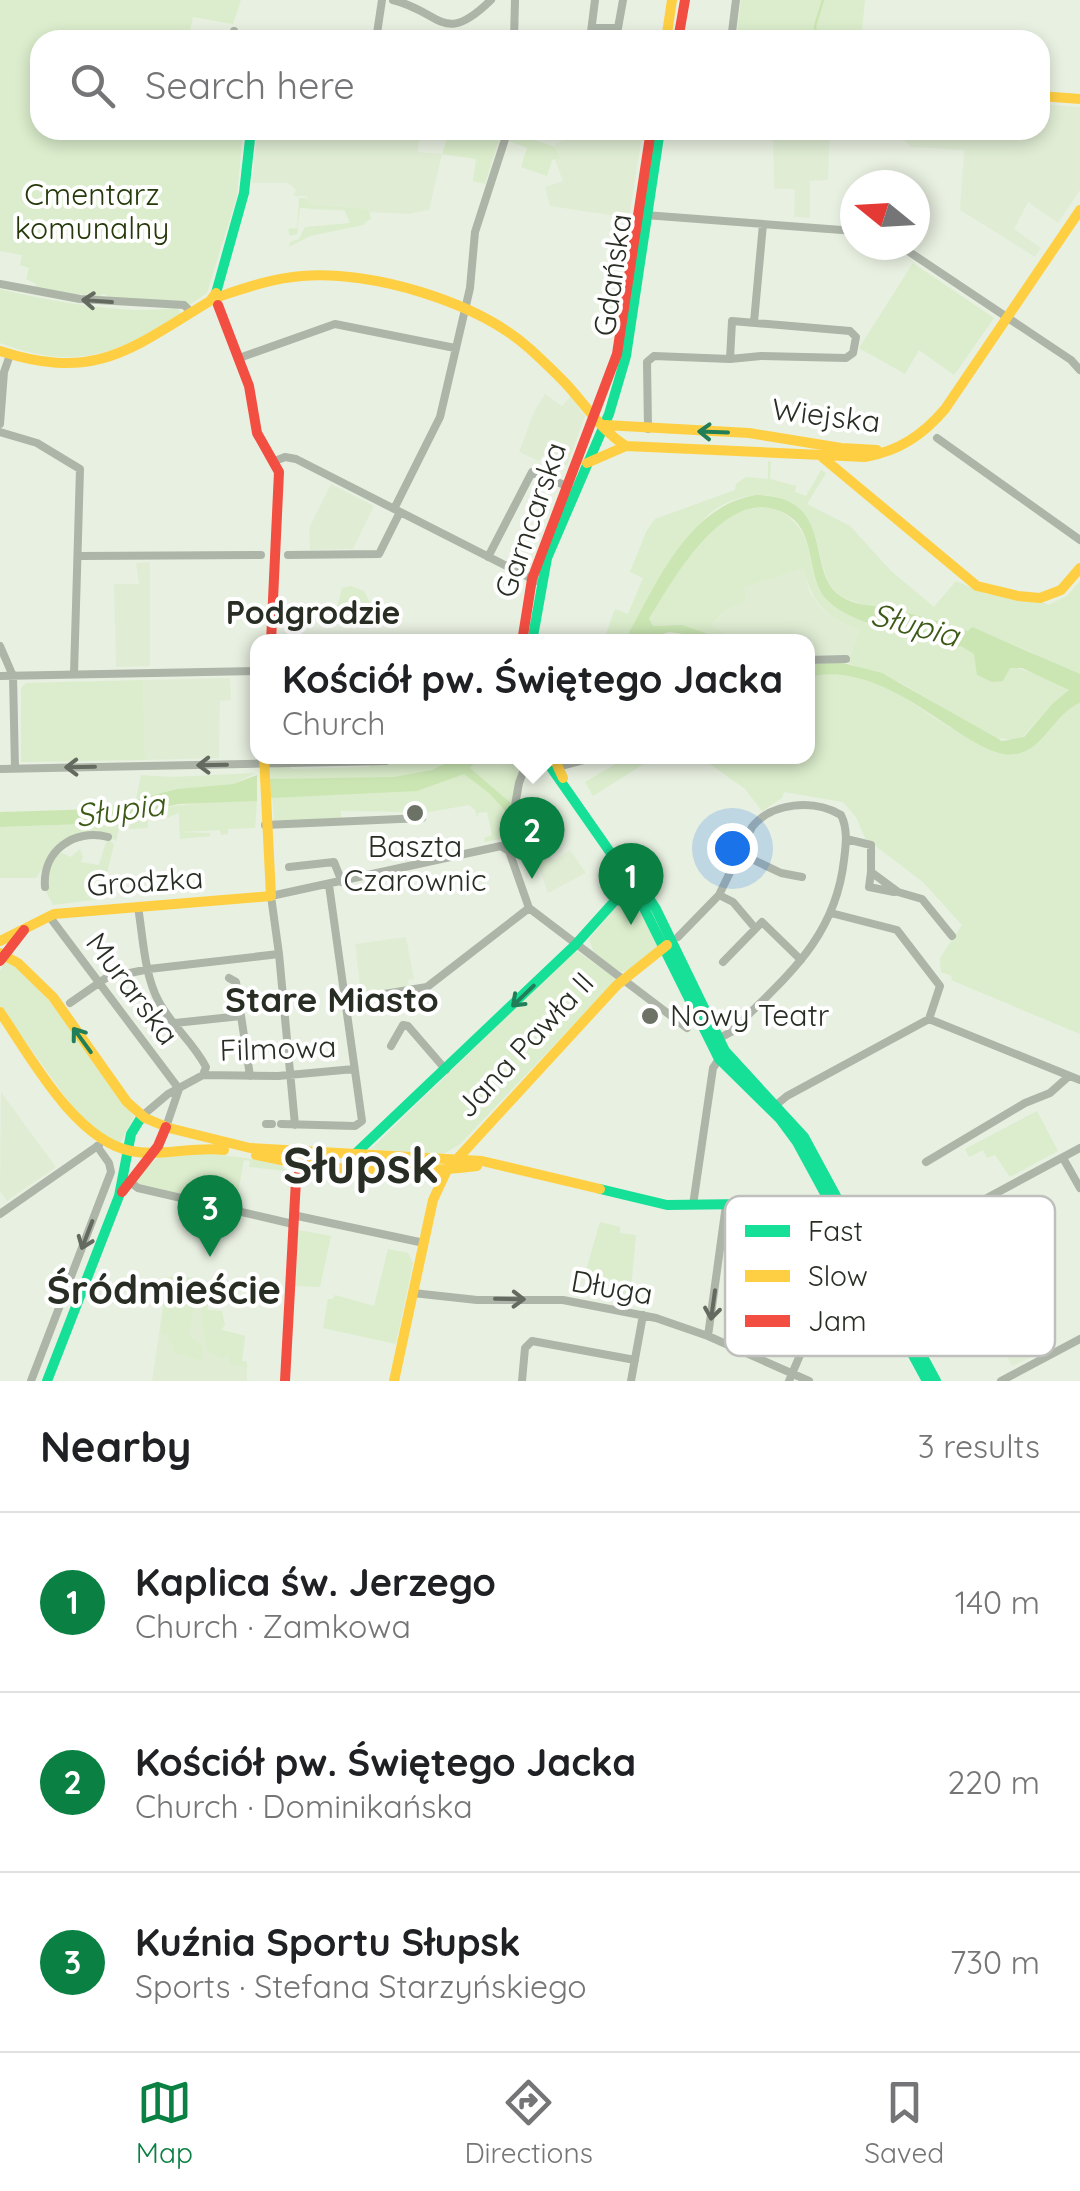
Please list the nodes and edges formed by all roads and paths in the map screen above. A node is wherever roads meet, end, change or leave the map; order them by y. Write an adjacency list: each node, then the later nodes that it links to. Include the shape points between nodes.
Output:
1 (382, 0): 11 (street)
2 (393, 0): 3 (street, via 453,24 472,18)
3 (491, 0)
4 (515, 0): 12 (street)
5 (595, 0): 10 (street)
6 (623, 0): 10 (street, via 618,28)
7 (672, 0): 13 (main road)
8 (685, 0): 14 (main road)
9 (736, 0): 15 (street)
10 (592, 28)
11 (378, 30)
12 (514, 30)
13 (668, 30)
14 (680, 30)
15 (732, 30)
16 (1050, 96): 17 (main road)
17 (1080, 98)
18 (249, 140): 27 (main road, via 244,193)
19 (505, 140): 31 (street, via 472,242)
20 (650, 140): 23 (main road, Gdańska)
21 (658, 140): 23 (main road, Gdańska)
22 (1080, 210): 33 (main road)
23 (642, 214): 24 (street); 40 (main road, Gdańska, via 621,336); 41 (main road, Gdańska, via 626,356)
24 (762, 224): 25 (street); 34 (street)
25 (840, 229)
26 (921, 260): 33 (street)
27 (219, 276): 29 (main road); 30 (main road)
28 (0, 284): 32 (street, one-way to 28, via 184,305 80,300)
29 (251, 286): 30 (main road); 31 (main road, via 351,275)
30 (216, 299): 32 (main road); 37 (main road)
31 (464, 310): 35 (street); 40 (main road, via 504,328)
32 (192, 312): 36 (main road, via 101,361 61,365)
33 (1008, 318): 39 (street); 48 (main road, Wiejska, via 936,421 915,439 893,449)
34 (754, 322): 38 (street, via 732,321); 38 (street, via 850,331 856,343 846,358)
35 (455, 348): 37 (street, via 335,324); 54 (street, via 437,426)
36 (5, 353): 42 (street)
37 (240, 358): 50 (main road, via 255,428)
38 (730, 359): 43 (street, via 651,357)
39 (1080, 370)
40 (594, 416): 41 (main road); 53 (main road, Garncarska)
41 (604, 425): 43 (main road, Wiejska); 46 (main road); 51 (main road, Garncarska)
42 (0, 428): 58 (street, via 80,469)
43 (648, 430): 44 (main road, Wiejska, one-way to 43)
44 (749, 433): 47 (main road); 48 (main road, Wiejska)
45 (937, 438): 55 (street)
46 (626, 446): 47 (main road, Wiejska); 51 (main road, Wiejska)
47 (748, 452): 49 (main road, Wiejska)
48 (842, 452): 49 (main road, Wiejska); 52 (main road)
49 (822, 456): 52 (main road)
50 (275, 461): 54 (street, via 292,458); 62 (main road, via 280,481)
51 (587, 463): 61 (main road, Garncarska)
52 (845, 478): 60 (main road, via 977,586 1045,596 1061,590)
53 (567, 486): 59 (street, via 532,472); 61 (main road, Garncarska)
54 (397, 510): 57 (street, via 379,554); 59 (street)
55 (1080, 540)
56 (260, 554): 58 (street)
57 (288, 555)
58 (78, 556): 69 (street)
59 (488, 557): 61 (street)
60 (1080, 568)
61 (536, 580): 63 (main road, Garncarska); 64 (main road, Garncarska)
62 (271, 634)
63 (524, 634)
64 (533, 634)
65 (0, 646): 71 (street)
66 (846, 659): 67 (street)
67 (815, 660)
68 (250, 671): 69 (street)
69 (74, 674): 71 (street)
70 (0, 676): 71 (street)
71 (13, 676): 75 (street)
72 (264, 764): 75 (street, one-way to 75); 79 (main road)
73 (527, 764): 78 (street)
74 (554, 764): 84 (main road); 91 (main road)
75 (14, 768): 76 (street)
76 (0, 769)
77 (422, 818): 79 (street)
78 (512, 822)
79 (265, 825): 83 (main road)
80 (108, 837): 88 (street, via 69,840 46,869)
81 (846, 839): 82 (street, via 843,818 834,810 783,806 754,823); 95 (street); 99 (street, via 871,845 871,872 898,892 922,899)
82 (740, 853): 85 (street); 92 (street)
83 (280, 868): 86 (street, via 334,862); 90 (main road)
84 (626, 873): 89 (main road); 91 (main road)
85 (802, 876)
86 (342, 882): 87 (street); 94 (street, via 506,848)
87 (329, 884): 90 (street); 113 (street)
88 (45, 887)
89 (620, 894): 91 (main road); 102 (main road)
90 (272, 896): 93 (main road, Grodzka); 103 (street)
91 (644, 896): 101 (main road)
92 (719, 896): 97 (street); 101 (street)
93 (138, 906): 96 (main road, Grodzka); 109 (street)
94 (530, 908): 102 (street); 113 (street, via 426,987)
95 (831, 913): 105 (street); 117 (street, via 900,933 940,986)
96 (49, 916): 98 (main road, Grodzka); 112 (street, Murarska)
97 (755, 928): 105 (street, via 762,922); 107 (street)
98 (24, 930): 100 (main road, Grodzka); 104 (main road, Grodzka)
99 (952, 936)
100 (0, 941)
101 (671, 942): 106 (main road, Jana Pawła II); 108 (main road); 120 (main road)
102 (583, 943): 111 (street); 124 (main road, one-way to 124)
103 (279, 954): 109 (street); 125 (street)
104 (2, 956): 133 (main road, one-way to 104, via 37,979)
105 (801, 960): 120 (street)
106 (647, 962): 108 (main road); 111 (main road, Jana Pawła II)
107 (724, 962)
108 (672, 966): 120 (main road)
109 (149, 969): 112 (street); 118 (street, via 157,998)
110 (229, 978): 116 (street, via 236,982)
111 (623, 979): 119 (street); 139 (main road, Jana Pawła II)
112 (99, 982): 114 (street); 130 (street, Murarska)
113 (347, 1000): 123 (street)
114 (70, 1003)
115 (0, 1012): 138 (main road)
116 (242, 1016): 118 (street); 127 (street)
117 (929, 1020): 128 (street); 131 (street)
118 (175, 1024): 126 (street, via 194,1044)
119 (687, 1028)
120 (714, 1041): 122 (main road); 131 (main road)
121 (391, 1046): 124 (street, via 408,1026)
122 (719, 1059): 131 (main road); 164 (street)
123 (354, 1068): 125 (street, Filmowa); 135 (street, via 358,1125)
124 (446, 1070): 144 (main road)
125 (293, 1074): 127 (street, Filmowa); 135 (street)
126 (204, 1075): 127 (street, Filmowa); 130 (street)
127 (250, 1076)
128 (1069, 1076): 129 (street); 151 (street)
129 (1080, 1080)
130 (182, 1086): 132 (street); 133 (street)
131 (774, 1106): 160 (main road)
132 (171, 1111): 136 (street); 137 (street)
133 (142, 1116): 136 (main road); 141 (main road)
134 (273, 1124): 135 (street)
135 (296, 1125)
136 (166, 1127): 137 (main road); 142 (main road)
137 (180, 1132): 143 (main road, via 258,1149)
138 (100, 1144): 141 (main road); 166 (street); 181 (street, one-way to 181, via 111,1174)
139 (463, 1148): 148 (main road, Jana Pawła II); 149 (main road)
140 (1080, 1148): 146 (street)
141 (128, 1151): 142 (main road); 159 (main road)
142 (154, 1151): 150 (main road, via 204,1146); 157 (main road)
143 (320, 1152): 144 (main road); 153 (main road)
144 (356, 1153): 145 (main road)
145 (411, 1157): 147 (main road); 154 (main road)
146 (1063, 1158): 158 (street); 161 (street)
147 (436, 1159): 148 (main road); 154 (main road)
148 (455, 1159): 149 (main road); 155 (main road, Jana Pawła II)
149 (470, 1161): 152 (main road)
150 (284, 1162): 153 (main road); 156 (main road)
151 (926, 1162)
152 (492, 1164): 155 (main road); 164 (main road, via 662,1204)
153 (302, 1166): 154 (main road); 156 (main road)
154 (428, 1170): 155 (main road); 162 (main road)
155 (447, 1170): 162 (main road, Jana Pawła II)
156 (296, 1180): 167 (main road)
157 (130, 1182): 159 (main road); 167 (street)
158 (1080, 1188)
159 (119, 1196): 182 (main road)
160 (831, 1196)
161 (992, 1196)
162 (433, 1200): 168 (main road)
163 (725, 1204): 164 (main road)
164 (693, 1205)
165 (725, 1211): 171 (street, one-way to 171)
166 (0, 1214)
167 (293, 1220): 168 (street); 183 (main road)
168 (424, 1243): 169 (main road)
169 (413, 1292): 170 (street, Długa, one-way to 170, via 563,1300); 184 (main road)
170 (643, 1315): 171 (street, Długa); 179 (street)
171 (708, 1336): 173 (street, Długa)
172 (1080, 1339): 174 (street)
173 (725, 1344)
174 (1055, 1352)
175 (748, 1356): 180 (street, Długa)
176 (914, 1356): 188 (main road)
177 (921, 1356): 189 (main road)
178 (1048, 1356): 190 (street)
179 (634, 1360): 185 (street, via 530,1341); 186 (street)
180 (791, 1377): 187 (street, Długa)
181 (30, 1381)
182 (47, 1381)
183 (285, 1381)
184 (394, 1381)
185 (522, 1381)
186 (631, 1381)
187 (809, 1381)
188 (927, 1381)
189 (936, 1381)
190 (1002, 1381)

